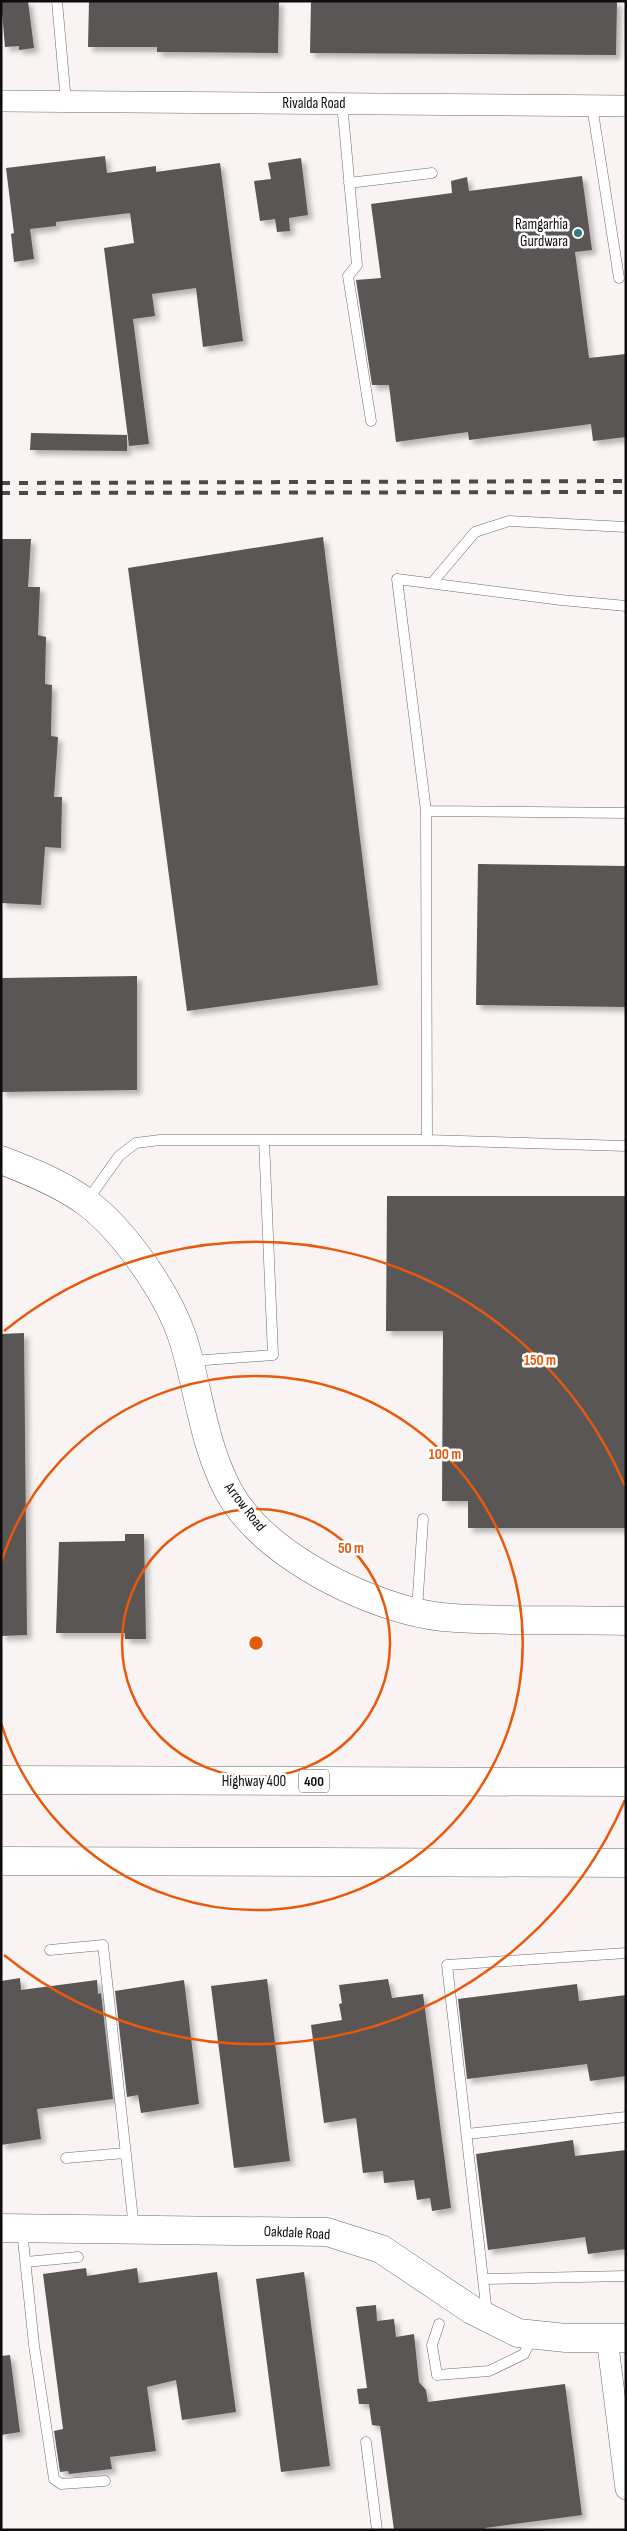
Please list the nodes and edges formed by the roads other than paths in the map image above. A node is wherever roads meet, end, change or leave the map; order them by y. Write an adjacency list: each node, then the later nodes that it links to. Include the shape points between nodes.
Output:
1 (57, 1): 3 (lane)
2 (1, 101): 3 (street, Rivalda Road)
3 (66, 102): 4 (street, Rivalda Road)
4 (342, 103): 5 (street, Rivalda Road); 8 (lane)
5 (592, 106): 6 (street, Rivalda Road); 9 (lane)
6 (626, 106)
7 (432, 173): 8 (lane)
8 (349, 183): 10 (lane, via 357,265 348,276)
9 (619, 278)
10 (372, 421)
11 (626, 527): 12 (lane, via 509,521 475,532)
12 (432, 583): 13 (lane); 14 (lane, via 397,579)
13 (626, 606)
14 (426, 811): 15 (lane); 17 (lane)
15 (626, 813)
16 (264, 1140): 17 (lane); 20 (lane, via 136,1143 119,1156); 21 (lane, via 273,1355)
17 (427, 1140): 18 (lane)
18 (626, 1146)
19 (1, 1160): 20 (main road, Arrow Road)
20 (86, 1202): 21 (main road, Arrow Road, via 116,1230 140,1259 182,1338)
21 (188, 1362): 23 (main road, Arrow Road, via 215,1464 231,1494 264,1534 324,1578 369,1598)
22 (423, 1519): 23 (lane)
23 (417, 1612): 24 (main road, Arrow Road, via 452,1619)
24 (626, 1621)
25 (1, 1780): 26 (main road, Highway 400 / 400)
26 (626, 1782)
27 (1, 1861): 28 (main road)
28 (626, 1863)
29 (50, 1950): 33 (lane, via 103,1945)
30 (626, 1953): 32 (lane, via 447,1964)
31 (626, 2117): 32 (lane)
32 (466, 2134): 40 (lane)
33 (125, 2153): 34 (lane); 36 (lane)
34 (66, 2158)
35 (12, 2228): 36 (main road, Oakdale Road); 38 (lane)
36 (134, 2229): 41 (main road, Oakdale Road, via 327,2232 381,2249)
37 (78, 2257): 38 (lane)
38 (26, 2262): 46 (lane, via 34,2345 54,2479 61,2484)
39 (626, 2276): 40 (lane)
40 (484, 2279): 41 (lane)
41 (488, 2318): 43 (main road, Oakdale Road, via 518,2334)
42 (439, 2324): 43 (lane, via 432,2345 437,2375 489,2371 524,2354)
43 (534, 2335): 44 (main road, Oakdale Road)
44 (616, 2338): 47 (street)
45 (366, 2442): 48 (lane)
46 (105, 2481)
47 (626, 2489)
48 (377, 2530)

